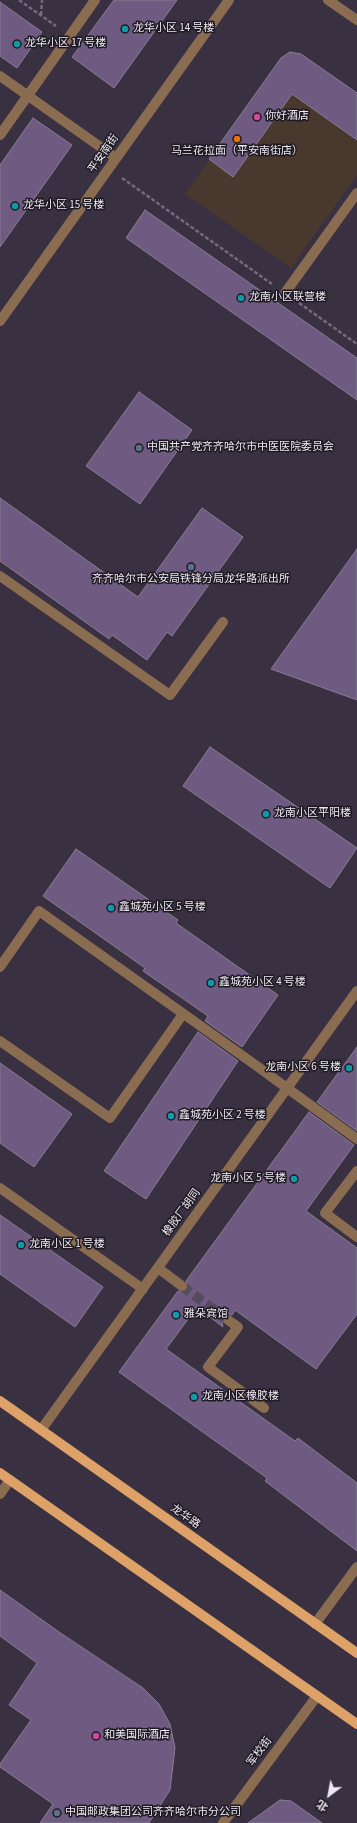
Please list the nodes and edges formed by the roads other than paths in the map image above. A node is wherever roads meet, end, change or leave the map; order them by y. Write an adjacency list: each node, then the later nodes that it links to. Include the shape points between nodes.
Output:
1 (95, 0): 6 (street)
2 (228, 0): 8 (street, 平安南街)
3 (328, 0): 4 (street)
4 (357, 20)
5 (0, 76): 6 (street)
6 (28, 96): 7 (street); 8 (street)
7 (0, 135)
8 (116, 158): 11 (street, 平安南街)
9 (357, 192): 10 (street)
10 (284, 293)
11 (0, 321)
12 (0, 576): 13 (street, via 170,695)
13 (222, 622)
14 (0, 968): 16 (street, via 39,911)
15 (357, 991): 18 (street, 橡胶厂胡同)
16 (184, 1014): 17 (street, via 110,1118); 18 (street)
17 (0, 1041)
18 (288, 1088): 19 (street); 23 (street, 橡胶厂胡同)
19 (357, 1139)
20 (357, 1171): 22 (street, via 325,1213)
21 (0, 1188): 25 (street)
22 (357, 1237)
23 (158, 1268): 24 (street); 25 (street, 橡胶厂胡同)
24 (182, 1286)
25 (142, 1289): 29 (street, 橡胶厂胡同)
26 (228, 1320): 28 (street, via 238,1327 208,1367)
27 (0, 1400): 29 (main road, 龙华路)
28 (264, 1408)
29 (41, 1430): 34 (main road, 龙华路)
30 (0, 1473): 31 (main road)
31 (10, 1480): 32 (street); 36 (main road)
32 (0, 1494)
33 (357, 1567): 34 (street)
34 (315, 1624): 35 (main road, 龙华路)
35 (357, 1653)
36 (317, 1696): 37 (main road); 38 (street, 军校街)
37 (357, 1724)
38 (223, 1823)

